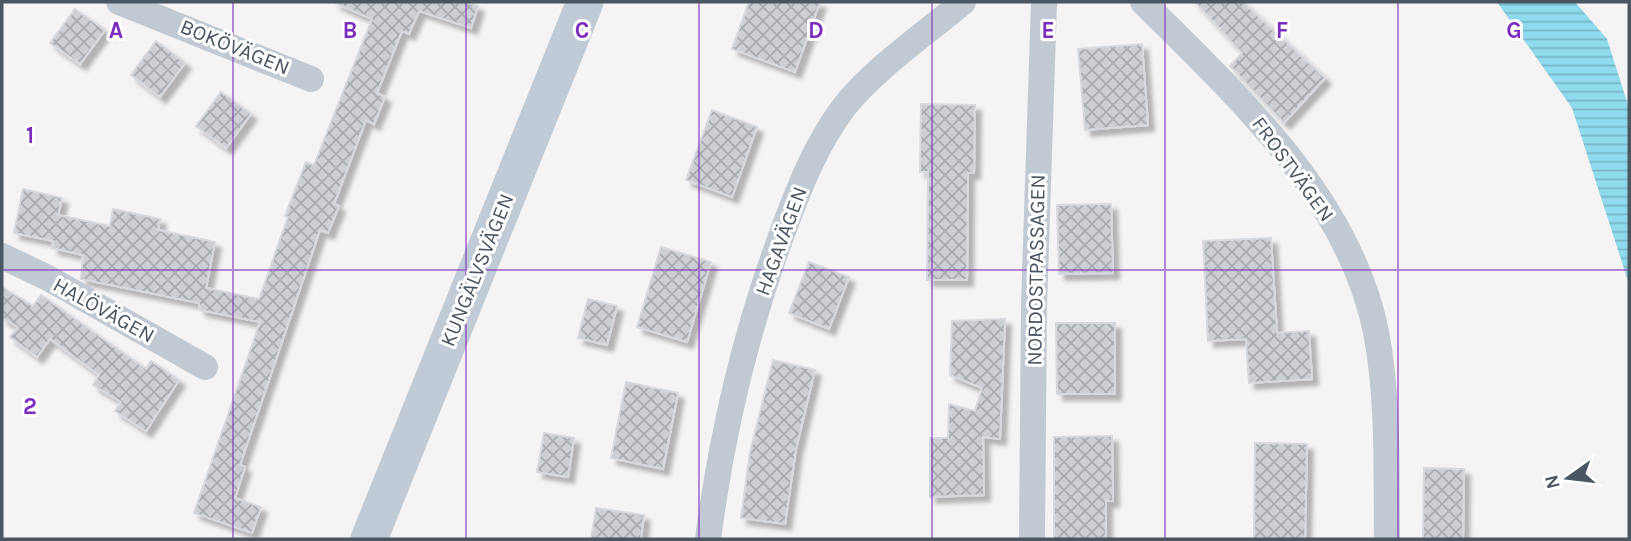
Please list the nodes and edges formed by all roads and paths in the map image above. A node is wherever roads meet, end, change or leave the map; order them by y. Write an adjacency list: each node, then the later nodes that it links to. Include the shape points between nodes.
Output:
1 (119, 2): 6 (street, BOKÖVÄGEN)
2 (585, 2): 9 (main road, KUNGÄLVSVÄGEN)
3 (963, 2): 10 (street, HAGAVÄGEN, via 844,108 805,173 767,274 736,377)
4 (1044, 2): 11 (street, NORDOSTPASSAGEN)
5 (1143, 2): 12 (street, FROSTVÄGEN, via 1267,127 1328,214 1363,286 1376,331 1385,402)
6 (311, 79)
7 (2, 256): 8 (street, HALÖVÄGEN)
8 (205, 367)
9 (369, 539)
10 (708, 539)
11 (1032, 539)
12 (1387, 539)

